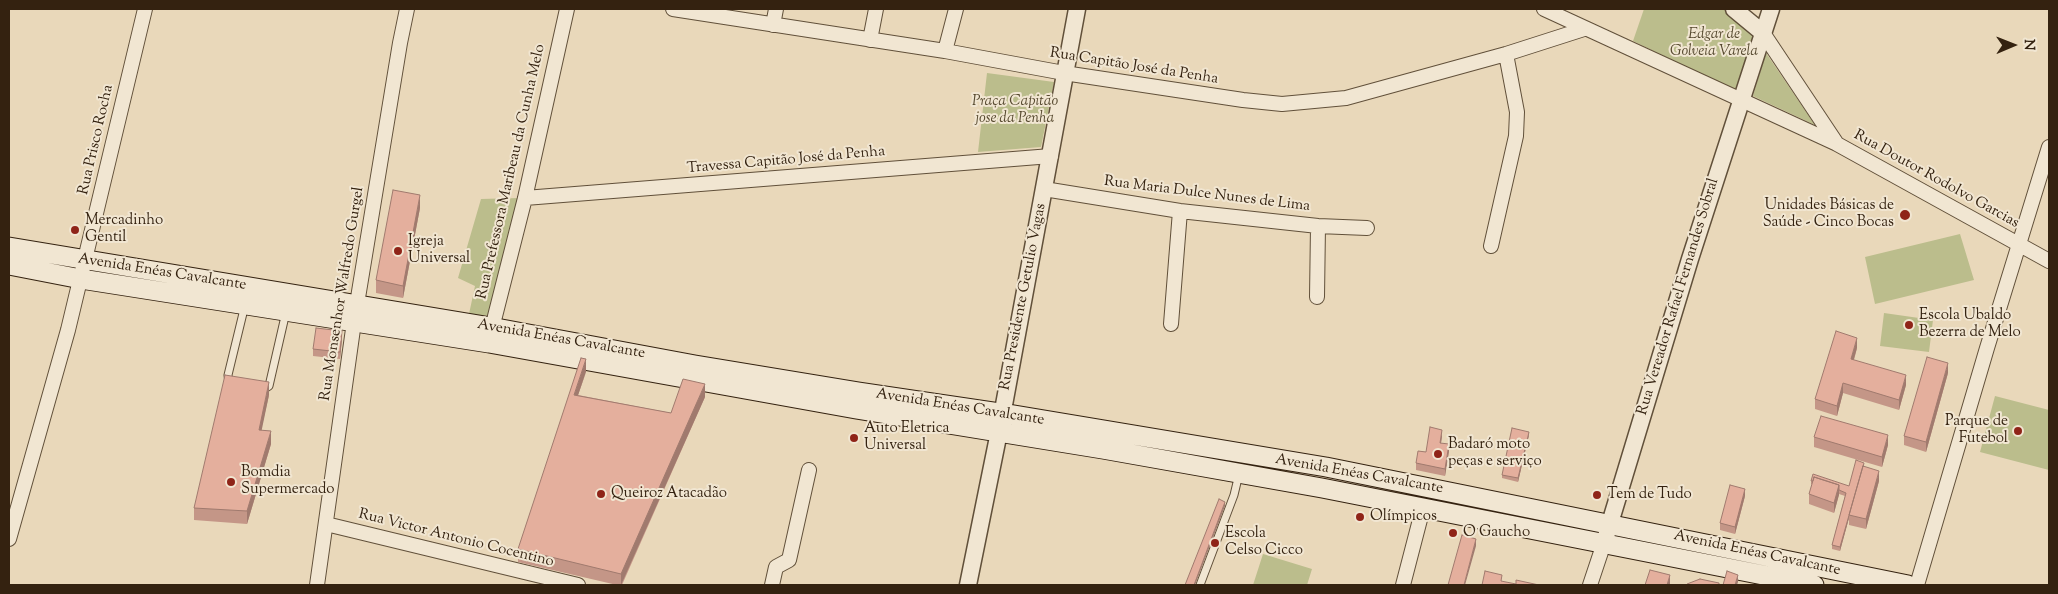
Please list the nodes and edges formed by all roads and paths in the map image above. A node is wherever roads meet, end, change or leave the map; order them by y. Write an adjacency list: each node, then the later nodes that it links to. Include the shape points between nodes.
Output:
1 (146, 9): 33 (street, Rua Prisco Rocha)
2 (407, 9): 37 (street, Rua Monsenhor Walfredo Gurgel)
3 (567, 9): 24 (street, Rua Prefessora Maribeau da Cunha Melo)
4 (673, 9): 12 (street, Rua Capitão José da Penha)
5 (776, 9): 12 (street)
6 (876, 9): 15 (street)
7 (956, 9): 16 (street)
8 (1077, 9): 18 (street, Rua Presidente Getulio Vagas)
9 (1544, 9): 13 (street, Rua Doutor Rodolvo Garcias)
10 (1734, 9): 14 (street)
11 (1771, 9): 14 (street, Rua Vereador Rafael Fernandes Sobral)
12 (773, 25): 15 (street, Rua Capitão José da Penha)
13 (1584, 29): 17 (street, Rua Capitão José da Penha); 19 (street, Rua Doutor Rodolvo Garcias)
14 (1763, 33): 19 (street, Rua Vereador Rafael Fernandes Sobral); 20 (street)
15 (870, 40): 16 (street, Rua Capitão José da Penha)
16 (945, 51): 18 (street, Rua Capitão José da Penha)
17 (1506, 54): 18 (street, Rua Capitão José da Penha, via 1346,98 1282,104); 29 (street, via 1518,112 1516,136)
18 (1064, 73): 22 (street, Rua Presidente Getulio Vagas)
19 (1741, 101): 20 (street, Rua Doutor Rodolvo Garcias); 50 (street, Rua Vereador Rafael Fernandes Sobral)
20 (1837, 144): 28 (street, Rua Doutor Rodolvo Garcias)
21 (2049, 146): 28 (street)
22 (1051, 156): 23 (street, Rua Presidente Getulio Vagas); 24 (street, Travessa Capitão José da Penha)
23 (1044, 189): 25 (street, Rua Maria Dulce Nunes de Lima); 42 (street, Rua Presidente Getulio Vagas)
24 (525, 198): 39 (street, Rua Prefessora Maribeau da Cunha Melo)
25 (1180, 211): 26 (street, Rua Maria Dulce Nunes de Lima); 38 (street)
26 (1318, 226): 27 (street, Rua Maria Dulce Nunes de Lima); 34 (street)
27 (1367, 228)
28 (2019, 244): 31 (street, Rua Doutor Rodolvo Garcias); 63 (street)
29 (1491, 246)
30 (9, 248): 33 (main road, Avenida Enéas Cavalcante)
31 (2049, 261)
32 (9, 265): 33 (main road, Avenida Enéas Cavalcante)
33 (83, 270): 35 (main road, Avenida Enéas Cavalcante); 36 (main road, Avenida Enéas Cavalcante); 51 (street, Rua Prisco Rocha)
34 (1317, 297)
35 (245, 305): 36 (main road, Avenida Enéas Cavalcante); 40 (lane, via 228,375)
36 (286, 305): 37 (main road, Avenida Enéas Cavalcante); 41 (lane, via 269,386)
37 (356, 313): 39 (main road, Avenida Enéas Cavalcante); 49 (street, Rua Monsenhor Walfredo Gurgel)
38 (1171, 324)
39 (490, 335): 42 (main road, Avenida Enéas Cavalcante)
40 (232, 386)
41 (258, 391)
42 (1001, 423): 43 (main road, Avenida Enéas Cavalcante); 57 (street, Rua Presidente Getulio Vagas)
43 (1105, 440): 44 (main road, Avenida Enéas Cavalcante); 46 (main road, Avenida Enéas Cavalcante)
44 (1326, 468): 47 (main road); 50 (main road, Avenida Enéas Cavalcante)
45 (810, 470): 56 (street, via 788,560 776,567)
46 (1239, 474): 47 (main road, Avenida Enéas Cavalcante); 58 (lane)
47 (1322, 488): 48 (main road, Avenida Enéas Cavalcante)
48 (1422, 508): 52 (main road, Avenida Enéas Cavalcante); 59 (street)
49 (326, 524): 54 (street, Rua Monsenhor Walfredo Gurgel); 55 (street, Rua Victor Antonio Cocentino)
50 (1610, 524): 52 (street, Rua Vereador Rafael Fernandes Sobral); 53 (main road, Avenida Enéas Cavalcante)
51 (9, 539)
52 (1604, 543): 60 (street, Rua Vereador Rafael Fernandes Sobral); 61 (main road, Avenida Enéas Cavalcante)
53 (1815, 566): 61 (main road); 62 (main road, Avenida Enéas Cavalcante)
54 (317, 585)
55 (578, 585)
56 (772, 585)
57 (968, 585)
58 (1200, 585)
59 (1403, 585)
60 (1590, 585)
61 (1812, 585)
62 (1908, 585)
63 (1917, 585)

